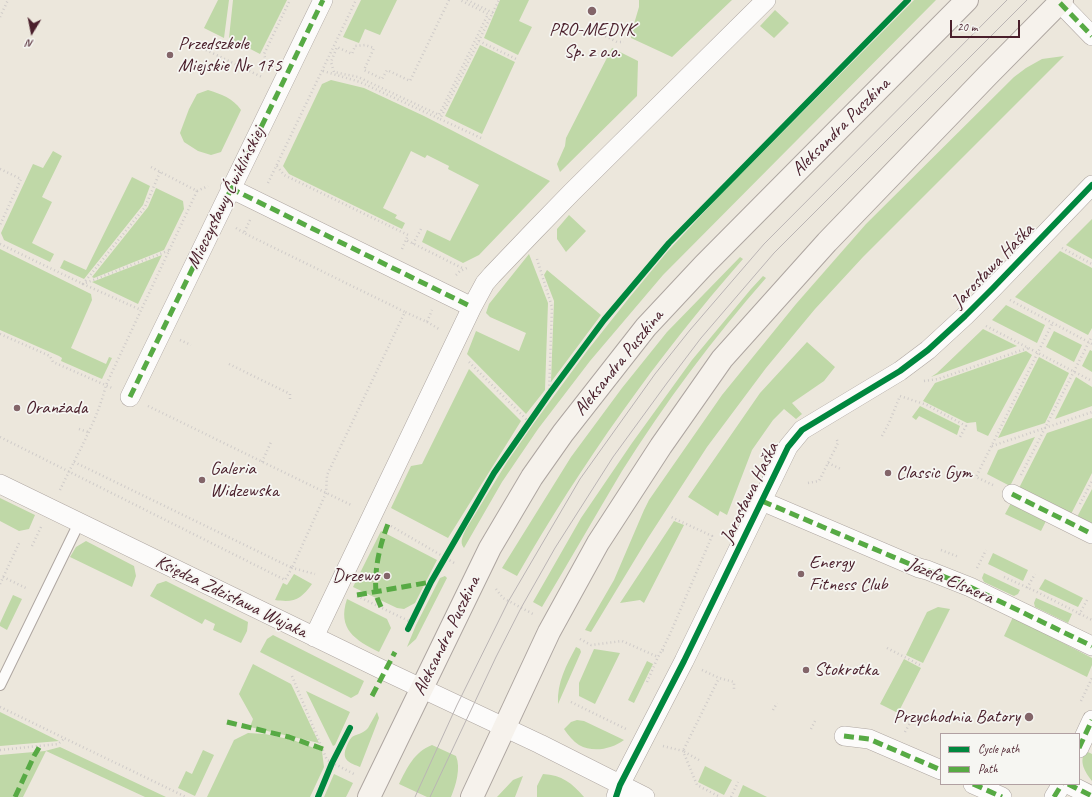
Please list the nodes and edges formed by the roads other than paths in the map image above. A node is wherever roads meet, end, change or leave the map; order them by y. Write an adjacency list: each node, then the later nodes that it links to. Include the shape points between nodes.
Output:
1 (323, 0): 7 (street, Mieczysławy Ćwiklińskiej)
2 (766, 0): 8 (street, via 492,275)
3 (967, 0): 18 (main road, Aleksandra Puszkina, via 704,265 646,327 563,432 532,478 484,558)
4 (1061, 1): 5 (street); 20 (main road, via 827,242 722,359 660,446 598,543 549,632)
5 (1092, 36)
6 (1092, 185): 12 (street, Jarosława Haška, via 993,288 928,350 900,371 802,430 788,447)
7 (230, 188): 8 (street); 9 (street, Mieczysławy Ćwiklińskiej)
8 (472, 307): 15 (street)
9 (130, 397)
10 (0, 484): 13 (street, Księdza Zdzisława Wujaka)
11 (1012, 494): 14 (street)
12 (762, 501): 16 (street, Józefa Elsnera, via 970,587); 27 (street, Jarosława Haška)
13 (79, 522): 15 (street, Księdza Zdzisława Wujaka); 17 (lane)
14 (1092, 534)
15 (314, 637): 18 (street, Księdza Zdzisława Wujaka)
16 (1092, 646)
17 (0, 685)
18 (422, 689): 20 (street, Księdza Zdzisława Wujaka); 29 (main road, Aleksandra Puszkina)
19 (1092, 720): 22 (street)
20 (504, 727): 27 (street, Księdza Zdzisława Wujaka); 30 (main road)
21 (844, 736): 23 (street, via 869,739)
22 (1080, 746)
23 (940, 770)
24 (975, 785): 32 (street)
25 (1061, 785): 33 (street)
26 (1070, 785): 28 (street)
27 (618, 791): 31 (street, Księdza Zdzisława Wujaka)
28 (1092, 796)
29 (369, 797)
30 (472, 797)
31 (645, 797)
32 (1002, 797)
33 (1054, 797)

